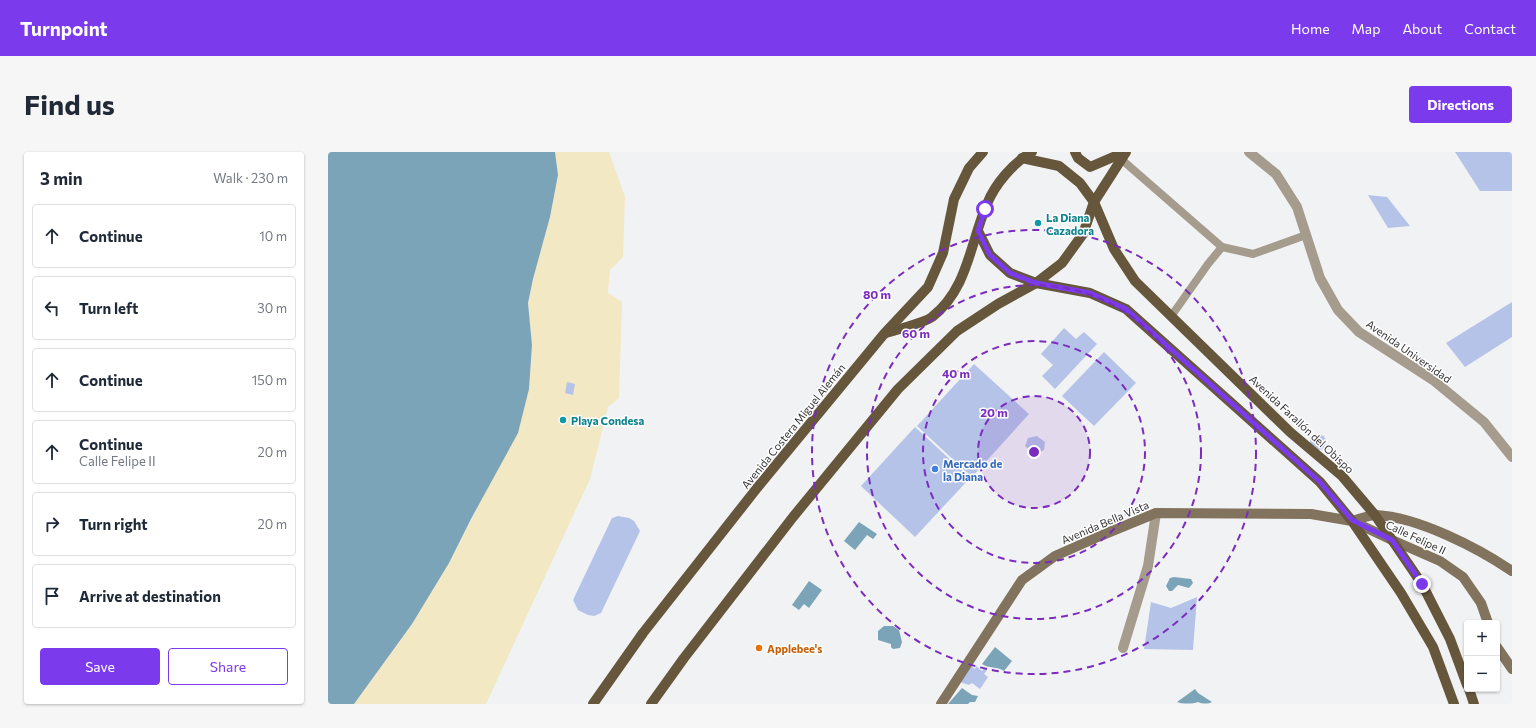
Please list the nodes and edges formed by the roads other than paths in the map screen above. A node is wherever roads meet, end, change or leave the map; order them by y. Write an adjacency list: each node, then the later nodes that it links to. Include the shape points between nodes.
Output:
1 (982, 152): 13 (main road, Avenida Costera Miguel Alemán, via 969,168 954,199 943,253 928,287)
2 (1032, 152): 6 (main road)
3 (1075, 152): 5 (main road, via 1090,168)
4 (1249, 152): 9 (street, Avenida Universidad, via 1276,174 1297,207)
5 (1124, 154): 7 (main road); 10 (lane)
6 (1022, 158): 7 (main road, via 1059,166 1080,183); 8 (main road, via 1002,179 987,203)
7 (1094, 202): 11 (main road, via 1083,234 1062,263); 12 (main road, Avenida Farallón del Obispo, via 1114,248 1135,281)
8 (978, 231): 11 (main road, via 990,255 1010,273); 13 (main road, via 954,295 931,318)
9 (1306, 235): 10 (lane, via 1253,254); 14 (street, Avenida Universidad, via 1320,278 1338,310 1359,332 1433,380 1484,422)
10 (1222, 247): 12 (lane)
11 (1036, 283): 17 (main road, via 1090,293 1126,309 1320,482); 27 (main road, via 957,331 898,389 793,517)
12 (1172, 315): 16 (main road, Avenida Farallón del Obispo, via 1290,432 1342,476)
13 (884, 334): 26 (main road, Avenida Costera Miguel Alemán, via 757,488 643,633)
14 (1512, 457)
15 (1156, 513): 17 (main road, Avenida Bella Vista, via 1311,514); 21 (street, via 1148,566); 28 (main road, Avenida Bella Vista, via 1055,556 1022,580)
16 (1375, 515): 17 (main road); 18 (main road, Avenida Farallón del Obispo); 19 (main road, via 1407,520 1445,535 1490,556)
17 (1352, 520): 18 (main road, Calle Felipe II); 29 (main road, via 1401,593 1433,647)
18 (1392, 540): 20 (main road, Calle Felipe II, via 1440,561 1463,577 1480,603); 24 (main road, Avenida Farallón del Obispo, via 1422,584 1450,640)
19 (1512, 571)
20 (1487, 620)
21 (1123, 648)
22 (1500, 651): 23 (main road)
23 (1512, 669)
24 (1464, 676)
25 (1470, 692): 30 (main road)
26 (594, 704)
27 (651, 704)
28 (941, 704)
29 (1454, 704)
30 (1474, 704)

